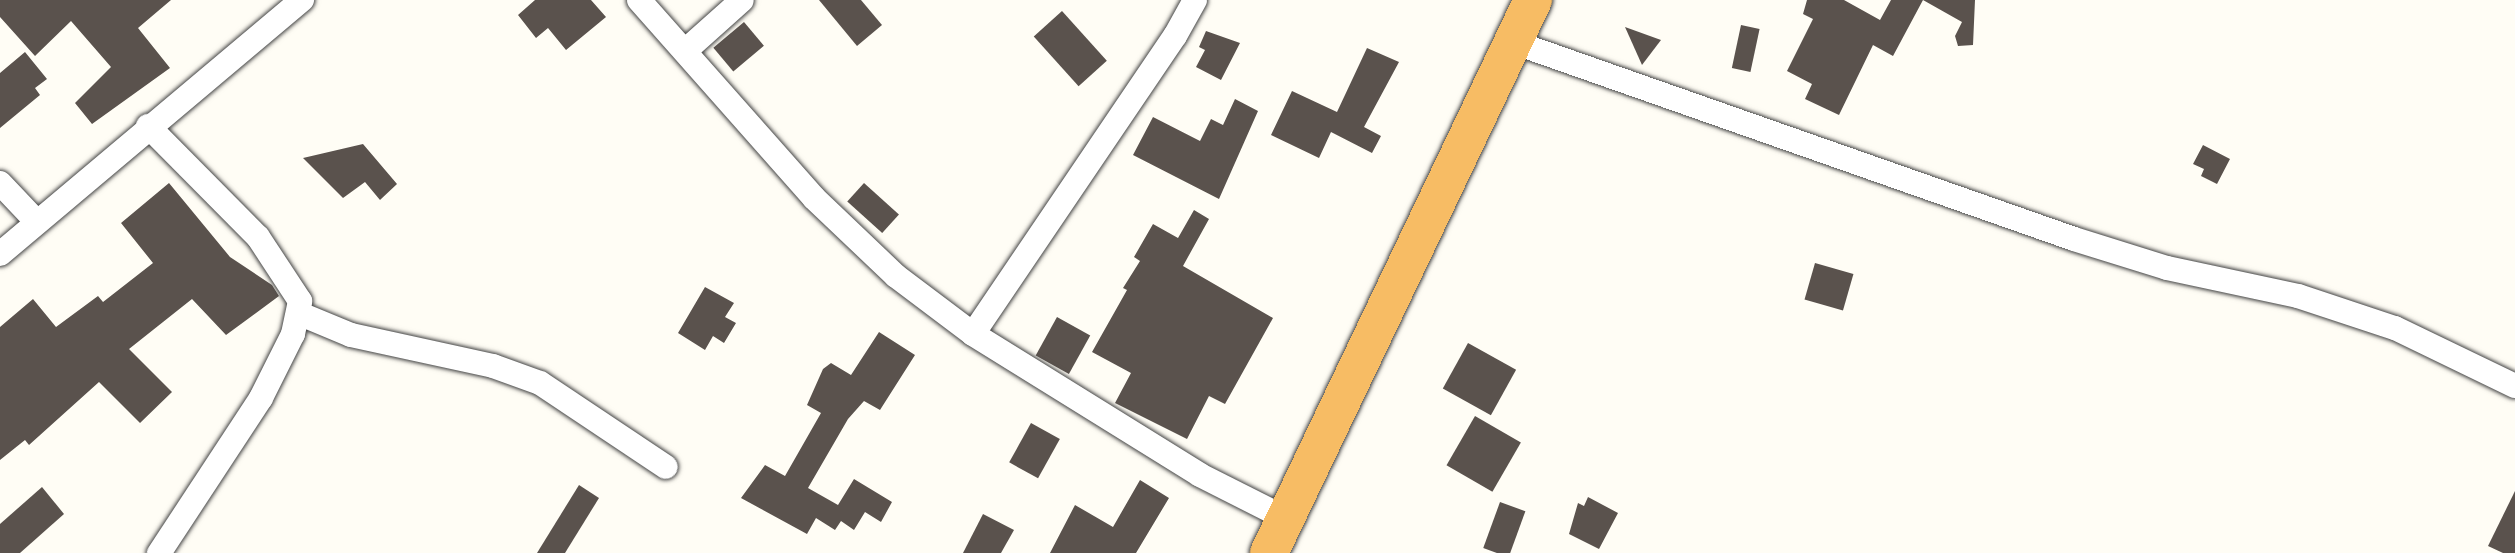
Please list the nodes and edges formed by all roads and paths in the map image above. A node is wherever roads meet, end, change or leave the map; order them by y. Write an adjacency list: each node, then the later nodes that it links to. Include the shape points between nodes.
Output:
1 (302, 0): 8 (street)
2 (639, 0): 7 (street)
3 (742, 0): 7 (street)
4 (1195, 0): 13 (street, via 1117,124)
5 (1534, 0): 6 (highway)
6 (1516, 43): 14 (street, via 2074,239 2167,268 2298,296 2395,328); 16 (highway)
7 (685, 51): 13 (street, via 814,198 897,275)
8 (148, 125): 10 (street); 12 (street, via 258,237 289,280 300,301)
9 (0, 183): 10 (street)
10 (36, 221): 11 (street)
11 (0, 254)
12 (298, 313): 15 (street, via 351,335 493,366 540,383); 17 (street, via 293,334 261,398)
13 (973, 334): 16 (street, via 1200,475)
14 (2515, 386)
15 (666, 467)
16 (1284, 518): 18 (highway)
17 (159, 553)
18 (1269, 553)

